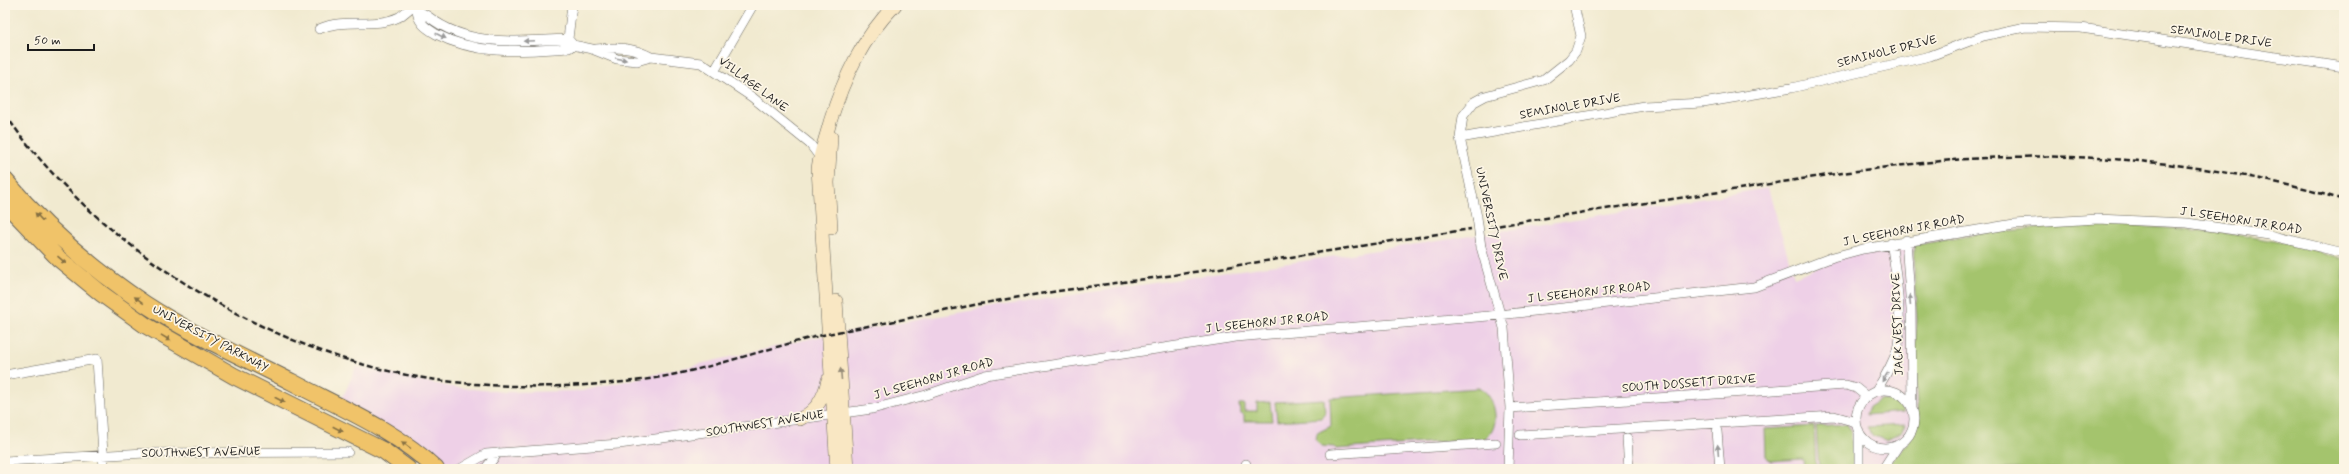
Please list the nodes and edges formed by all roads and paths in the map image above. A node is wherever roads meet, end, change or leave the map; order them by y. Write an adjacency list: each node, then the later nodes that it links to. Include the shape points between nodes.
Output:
1 (572, 5): 7 (street)
2 (753, 5): 9 (street)
3 (894, 5): 11 (street, SOUTHWEST AVENUE, via 866,38 853,61 830,122 831,144)
4 (1574, 5): 10 (street, UNIVERSITY DRIVE, via 1581,36 1576,51 1569,60 1544,80 1485,96 1474,102 1463,116)
5 (415, 7): 6 (street, via 400,17 383,21 345,22); 7 (street, VILLAGE LANE, via 440,25 470,37 505,42)
6 (319, 29)
7 (570, 44): 9 (street, VILLAGE LANE, via 592,49 637,49 651,57 690,60)
8 (2344, 66): 10 (street, SEMINOLE DRIVE, via 2081,28 2025,27 1983,36 1930,56 1792,88 1703,103 1644,106)
9 (716, 70): 11 (street, VILLAGE LANE)
10 (1460, 138): 17 (street, UNIVERSITY DRIVE, bridge, via 1481,247)
11 (824, 156): 19 (street, SOUTHWEST AVENUE, via 818,169); 26 (street, SOUTHWEST AVENUE, one-way to 11, via 828,183)
12 (5, 180): 18 (highway, UNIVERSITY PARKWAY, one-way to 12, via 145,304 107,277 47,226)
13 (5, 203): 21 (highway, UNIVERSITY PARKWAY, one-way to 21, via 58,258 102,294 145,325)
14 (1906, 240): 15 (street, J L SEEHORN JR ROAD); 16 (street, J L SEEHORN JR ROAD, via 2014,224 2118,219 2187,223 2231,229); 24 (street, JACK VEST DRIVE, one-way to 14, via 1911,310)
15 (1891, 243): 17 (street, J L SEEHORN JR ROAD, via 1833,257 1754,287); 22 (street, JACK VEST DRIVE, one-way to 22, via 1895,269 1898,342 1891,368)
16 (2344, 253)
17 (1501, 314): 25 (street, UNIVERSITY DRIVE); 26 (street, J L SEEHORN JR ROAD, via 1236,336 985,375 892,405)
18 (244, 357): 21 (highway); 42 (highway, UNIVERSITY PARKWAY, one-way to 18, via 390,433)
19 (830, 373): 26 (street, SOUTHWEST AVENUE); 27 (street, via 826,392 818,406)
20 (5, 374): 38 (street, via 97,359)
21 (234, 376): 41 (highway, UNIVERSITY PARKWAY, one-way to 41, via 384,451)
22 (1876, 391): 23 (street); 24 (street, via 1897,392 1904,396)
23 (1867, 397): 25 (street, SOUTH DOSSETT DRIVE, via 1856,388 1846,385); 30 (street, via 1858,410)
24 (1912, 407): 34 (street, via 1914,426 1910,435)
25 (1510, 408): 47 (street, UNIVERSITY DRIVE)
26 (839, 413): 27 (street, SOUTHWEST AVENUE); 45 (street); 46 (street)
27 (800, 418): 36 (street, SOUTHWEST AVENUE, via 719,432 619,444)
28 (1852, 421): 31 (street, via 1834,416)
29 (1717, 431): 49 (street, one-way to 29)
30 (1859, 431): 34 (street, via 1864,438 1878,447); 50 (street)
31 (1520, 435)
32 (1626, 438): 48 (street)
33 (1496, 443): 37 (street)
34 (1898, 446): 51 (street)
35 (348, 452): 38 (street, SOUTHWEST AVENUE)
36 (498, 453): 43 (street, SOUTHWEST AVENUE, via 486,454); 44 (street)
37 (1330, 454)
38 (103, 455): 39 (street, SOUTHWEST AVENUE); 40 (street)
39 (5, 462)
40 (104, 469)
41 (408, 469)
42 (436, 469)
43 (460, 469)
44 (485, 469)
45 (838, 469)
46 (847, 469)
47 (1508, 469)
48 (1629, 469)
49 (1720, 469)
50 (1860, 469)
51 (1883, 469)

